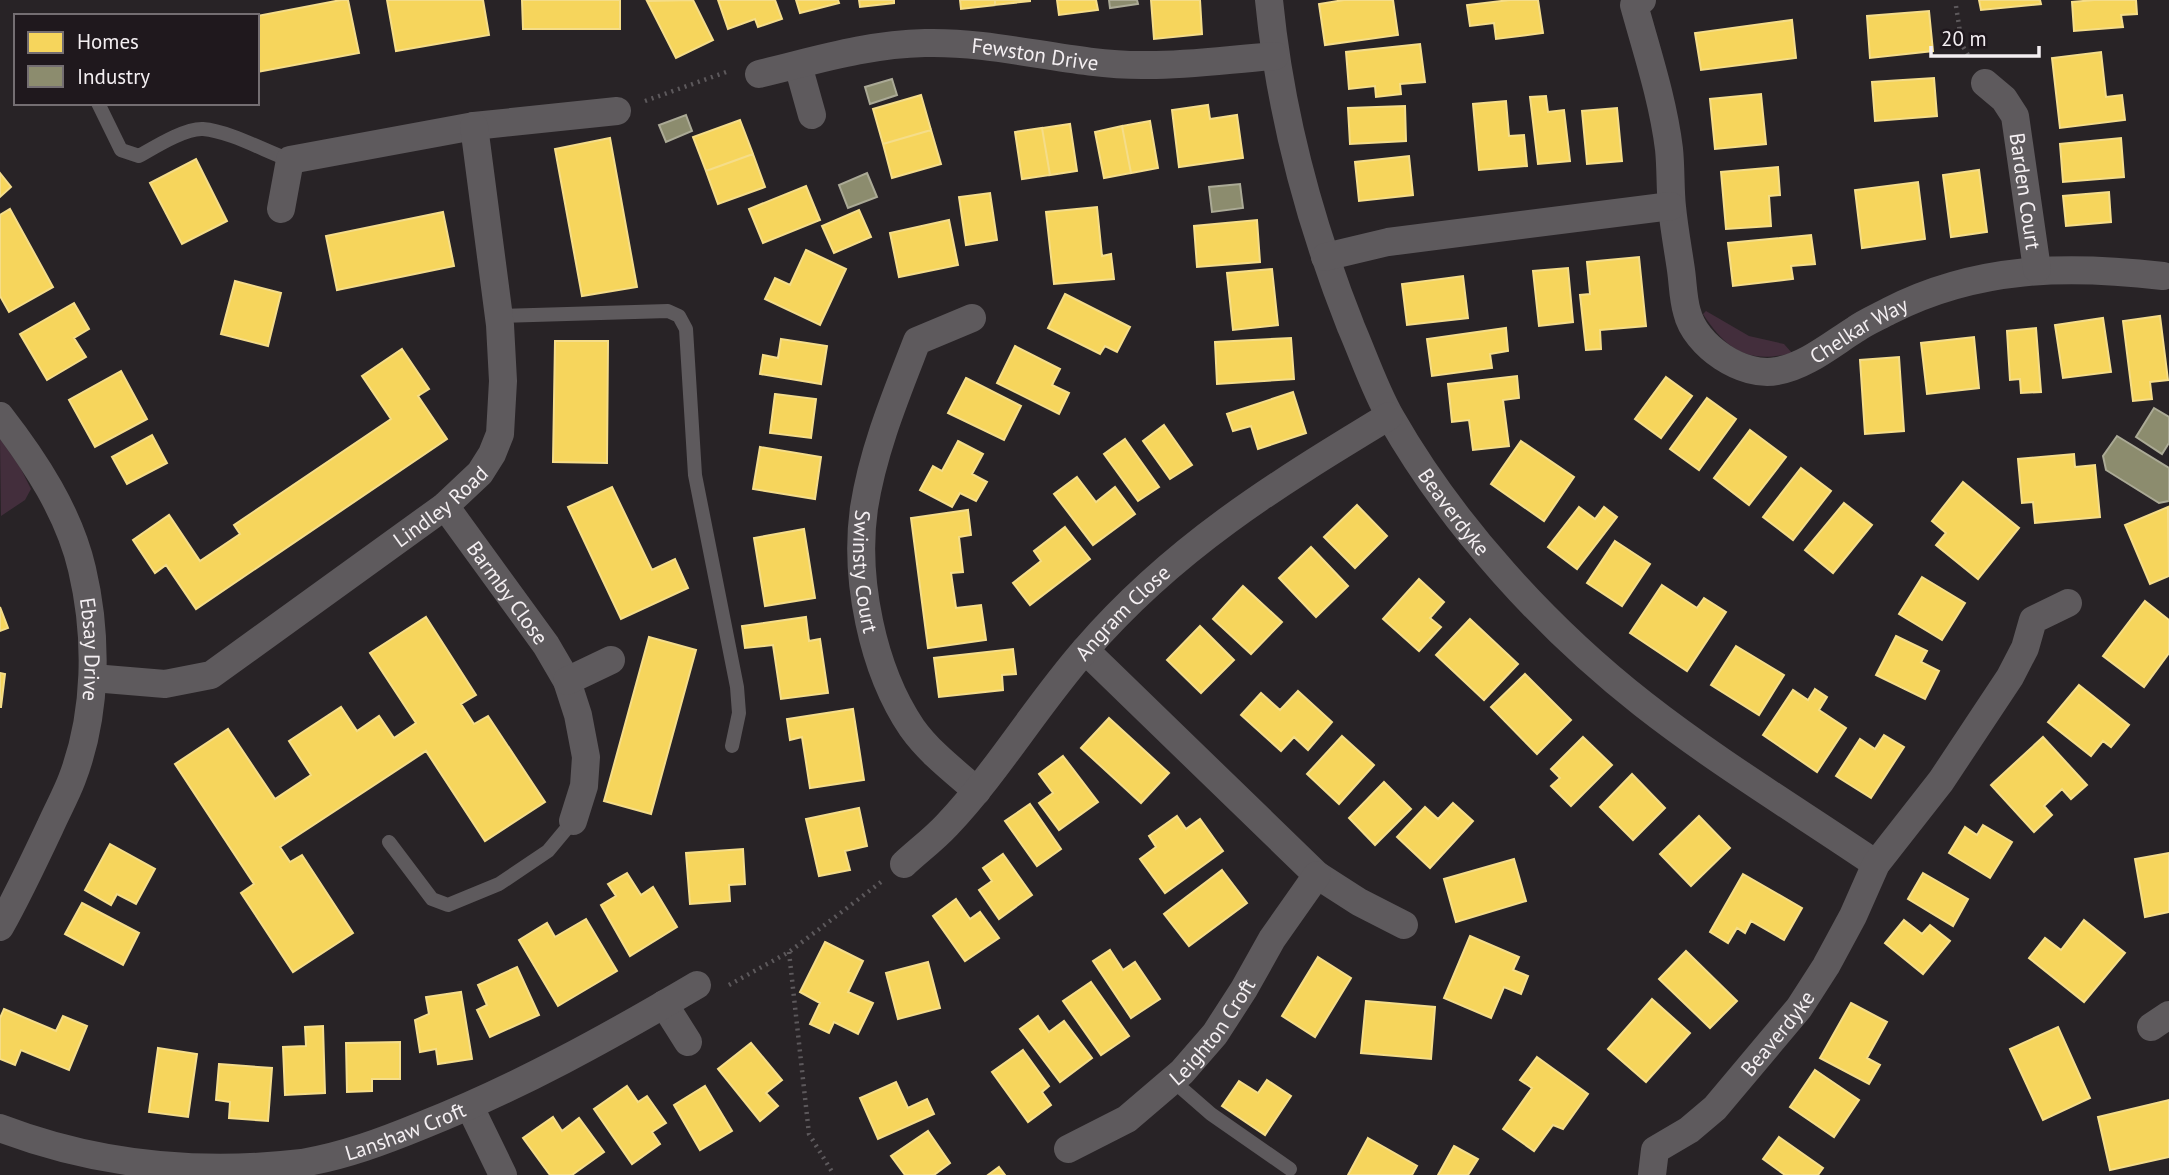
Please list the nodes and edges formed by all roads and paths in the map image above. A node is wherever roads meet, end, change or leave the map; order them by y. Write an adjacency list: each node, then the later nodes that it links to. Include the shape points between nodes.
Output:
1 (1269, 0): 4 (street, Beaverdyke)
2 (1631, 2): 13 (street, Chelkar Way, via 1664,113)
3 (1956, 6): 7 (path, via 1962,45)
4 (1275, 56): 5 (street, Fewston Drive, via 1142,65 970,44 925,43 870,47); 15 (street, Beaverdyke, via 1302,186)
5 (797, 65): 6 (street, Fewston Drive); 10 (street)
6 (759, 74): 9 (path, via 740,67)
7 (1985, 83): 16 (street, Barden Court, via 2015,116)
8 (99, 105): 12 (lane, via 121,150 139,156 201,129)
9 (617, 111): 11 (street)
10 (812, 116)
11 (474, 126): 12 (street); 18 (street, Lindley Road)
12 (290, 160): 14 (street)
13 (1671, 206): 15 (street, via 1388,242); 16 (street, Chelkar Way, via 1687,314 1700,337 1718,355 1744,368 1776,372 1902,304 1958,284)
14 (281, 209)
15 (1325, 257): 21 (street, Beaverdyke)
16 (2037, 269): 17 (street, Chelkar Way)
17 (2163, 276)
18 (499, 316): 22 (street, Lindley Road, via 500,434 480,473); 28 (lane, via 668,311 679,316 686,329 695,475 737,687 739,713)
19 (972, 318): 29 (street, Swinsty Court, via 917,341 874,466 864,510 862,555 868,617 878,661 894,698 933,753)
20 (0, 415): 26 (street, Ebsay Drive, via 43,477 82,568)
21 (1389, 416): 24 (street, Angram Close, via 1279,482 1223,522 1136,596); 33 (street, Beaverdyke, via 1428,478 1477,542 1594,663 1643,704)
22 (445, 506): 26 (street, Lindley Road, via 211,675 165,684); 27 (street, Barmby Close)
23 (2068, 603): 33 (street, Beaverdyke, via 2034,620 2010,677 1941,781)
24 (1085, 650): 29 (street, Angram Close); 34 (street)
25 (611, 660): 27 (street)
26 (93, 678): 36 (street, Ebsay Drive, via 73,778)
27 (567, 681): 30 (street, Barmby Close, via 586,757 584,786)
28 (732, 746)
29 (977, 791): 32 (street, Angram Close)
30 (573, 821): 31 (lane, via 548,851 499,884 448,905 432,899)
31 (389, 842)
32 (904, 864): 37 (path)
33 (1876, 864): 48 (street, Beaverdyke, via 1853,916 1799,1008 1715,1108 1656,1150)
34 (1317, 875): 35 (street); 41 (street, Leighton Croft, via 1215,1034)
35 (1404, 925)
36 (0, 927)
37 (789, 953): 38 (path, via 727,987); 47 (path, via 809,1134)
38 (697, 985): 39 (street, Lanshaw Croft)
39 (664, 1004): 40 (street); 42 (street, Lanshaw Croft)
40 (688, 1042)
41 (1172, 1080): 44 (street, Leighton Croft, via 1127,1119); 45 (lane, via 1211,1114)
42 (470, 1107): 43 (street, Lanshaw Croft, via 360,1149 302,1163 237,1169 176,1169 112,1161 48,1146); 46 (street)
43 (0, 1128)
44 (1068, 1149)
45 (1290, 1169)
46 (503, 1175)
47 (834, 1175)
48 (1652, 1175)

